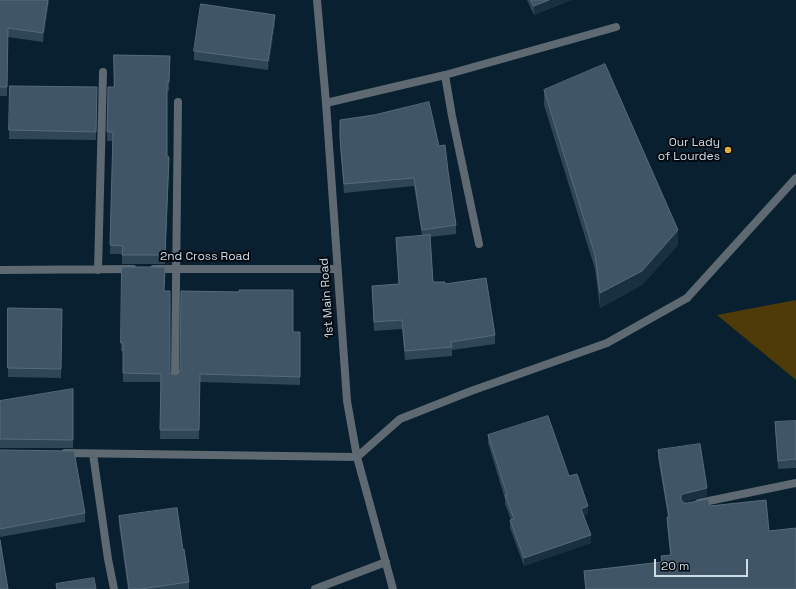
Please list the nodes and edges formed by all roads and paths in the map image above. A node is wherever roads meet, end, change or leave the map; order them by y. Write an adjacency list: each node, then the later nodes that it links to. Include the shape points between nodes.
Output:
1 (317, 0): 6 (street, 1st Main Road)
2 (616, 27): 4 (street)
3 (103, 72): 12 (street)
4 (445, 75): 6 (street); 8 (street)
5 (178, 102): 9 (street)
6 (326, 103): 10 (street, 1st Main Road)
7 (796, 178): 16 (street, via 688,298 607,343 400,419)
8 (479, 244)
9 (176, 269): 10 (street, 2nd Cross Road); 12 (street, 2nd Cross Road); 13 (street)
10 (337, 269): 16 (street, 1st Main Road, via 347,401)
11 (0, 270): 12 (street, 2nd Cross Road)
12 (98, 270)
13 (175, 378)
14 (54, 453): 15 (street)
15 (94, 454): 16 (street); 20 (street)
16 (357, 457): 19 (street, 1st Main Road)
17 (796, 483): 18 (street)
18 (693, 504)
19 (386, 562): 21 (street); 22 (street, 1st Main Road)
20 (114, 589)
21 (315, 589)
22 (392, 589)

